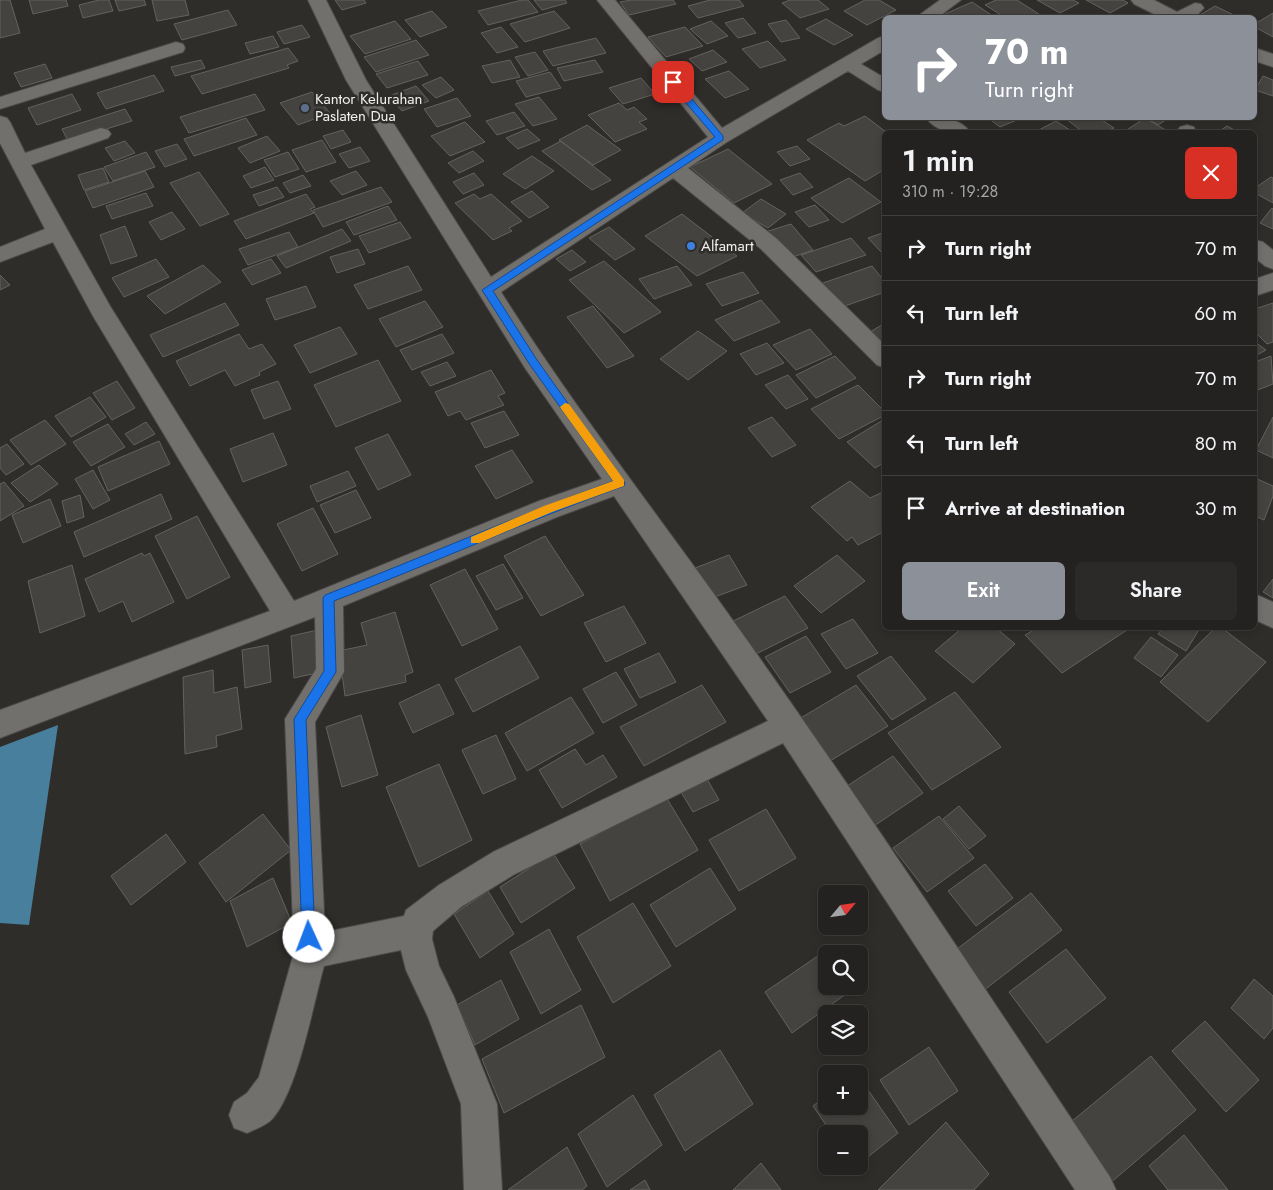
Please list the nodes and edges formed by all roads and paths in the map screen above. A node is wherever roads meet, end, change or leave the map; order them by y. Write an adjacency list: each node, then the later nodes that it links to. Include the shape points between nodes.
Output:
1 (317, 0): 27 (street, via 356,80)
2 (606, 0): 18 (street)
3 (952, 0): 6 (street)
4 (1140, 0): 5 (street)
5 (1183, 13)
6 (929, 15)
7 (882, 44): 11 (street)
8 (176, 48): 13 (street)
9 (1257, 55): 10 (street)
10 (1273, 61)
11 (849, 64): 12 (street); 18 (street)
12 (882, 84)
13 (0, 103)
14 (939, 120): 16 (street)
15 (0, 122): 19 (street)
16 (957, 130)
17 (101, 134): 19 (street)
18 (720, 138): 20 (street)
19 (19, 162): 21 (street)
20 (674, 168): 27 (street); 28 (street, via 769,244)
21 (58, 232): 23 (street); 32 (street, via 101,310)
22 (1257, 249): 24 (street)
23 (0, 255)
24 (1273, 261)
25 (1273, 281): 26 (street)
26 (1257, 287)
27 (487, 290): 29 (street, via 533,362)
28 (882, 356)
29 (620, 483): 30 (street); 35 (street)
30 (329, 598): 32 (street); 37 (street, via 330,672 300,719)
31 (1257, 607): 33 (street)
32 (288, 616): 34 (street)
33 (1273, 616)
34 (0, 724)
35 (788, 726): 36 (street, via 504,863 450,896 418,922); 40 (street)
36 (417, 930): 37 (street); 39 (street, via 415,940 423,970 479,1104)
37 (311, 952): 38 (street, via 274,1085 260,1106)
38 (247, 1115)
39 (483, 1190)
40 (1096, 1190)

